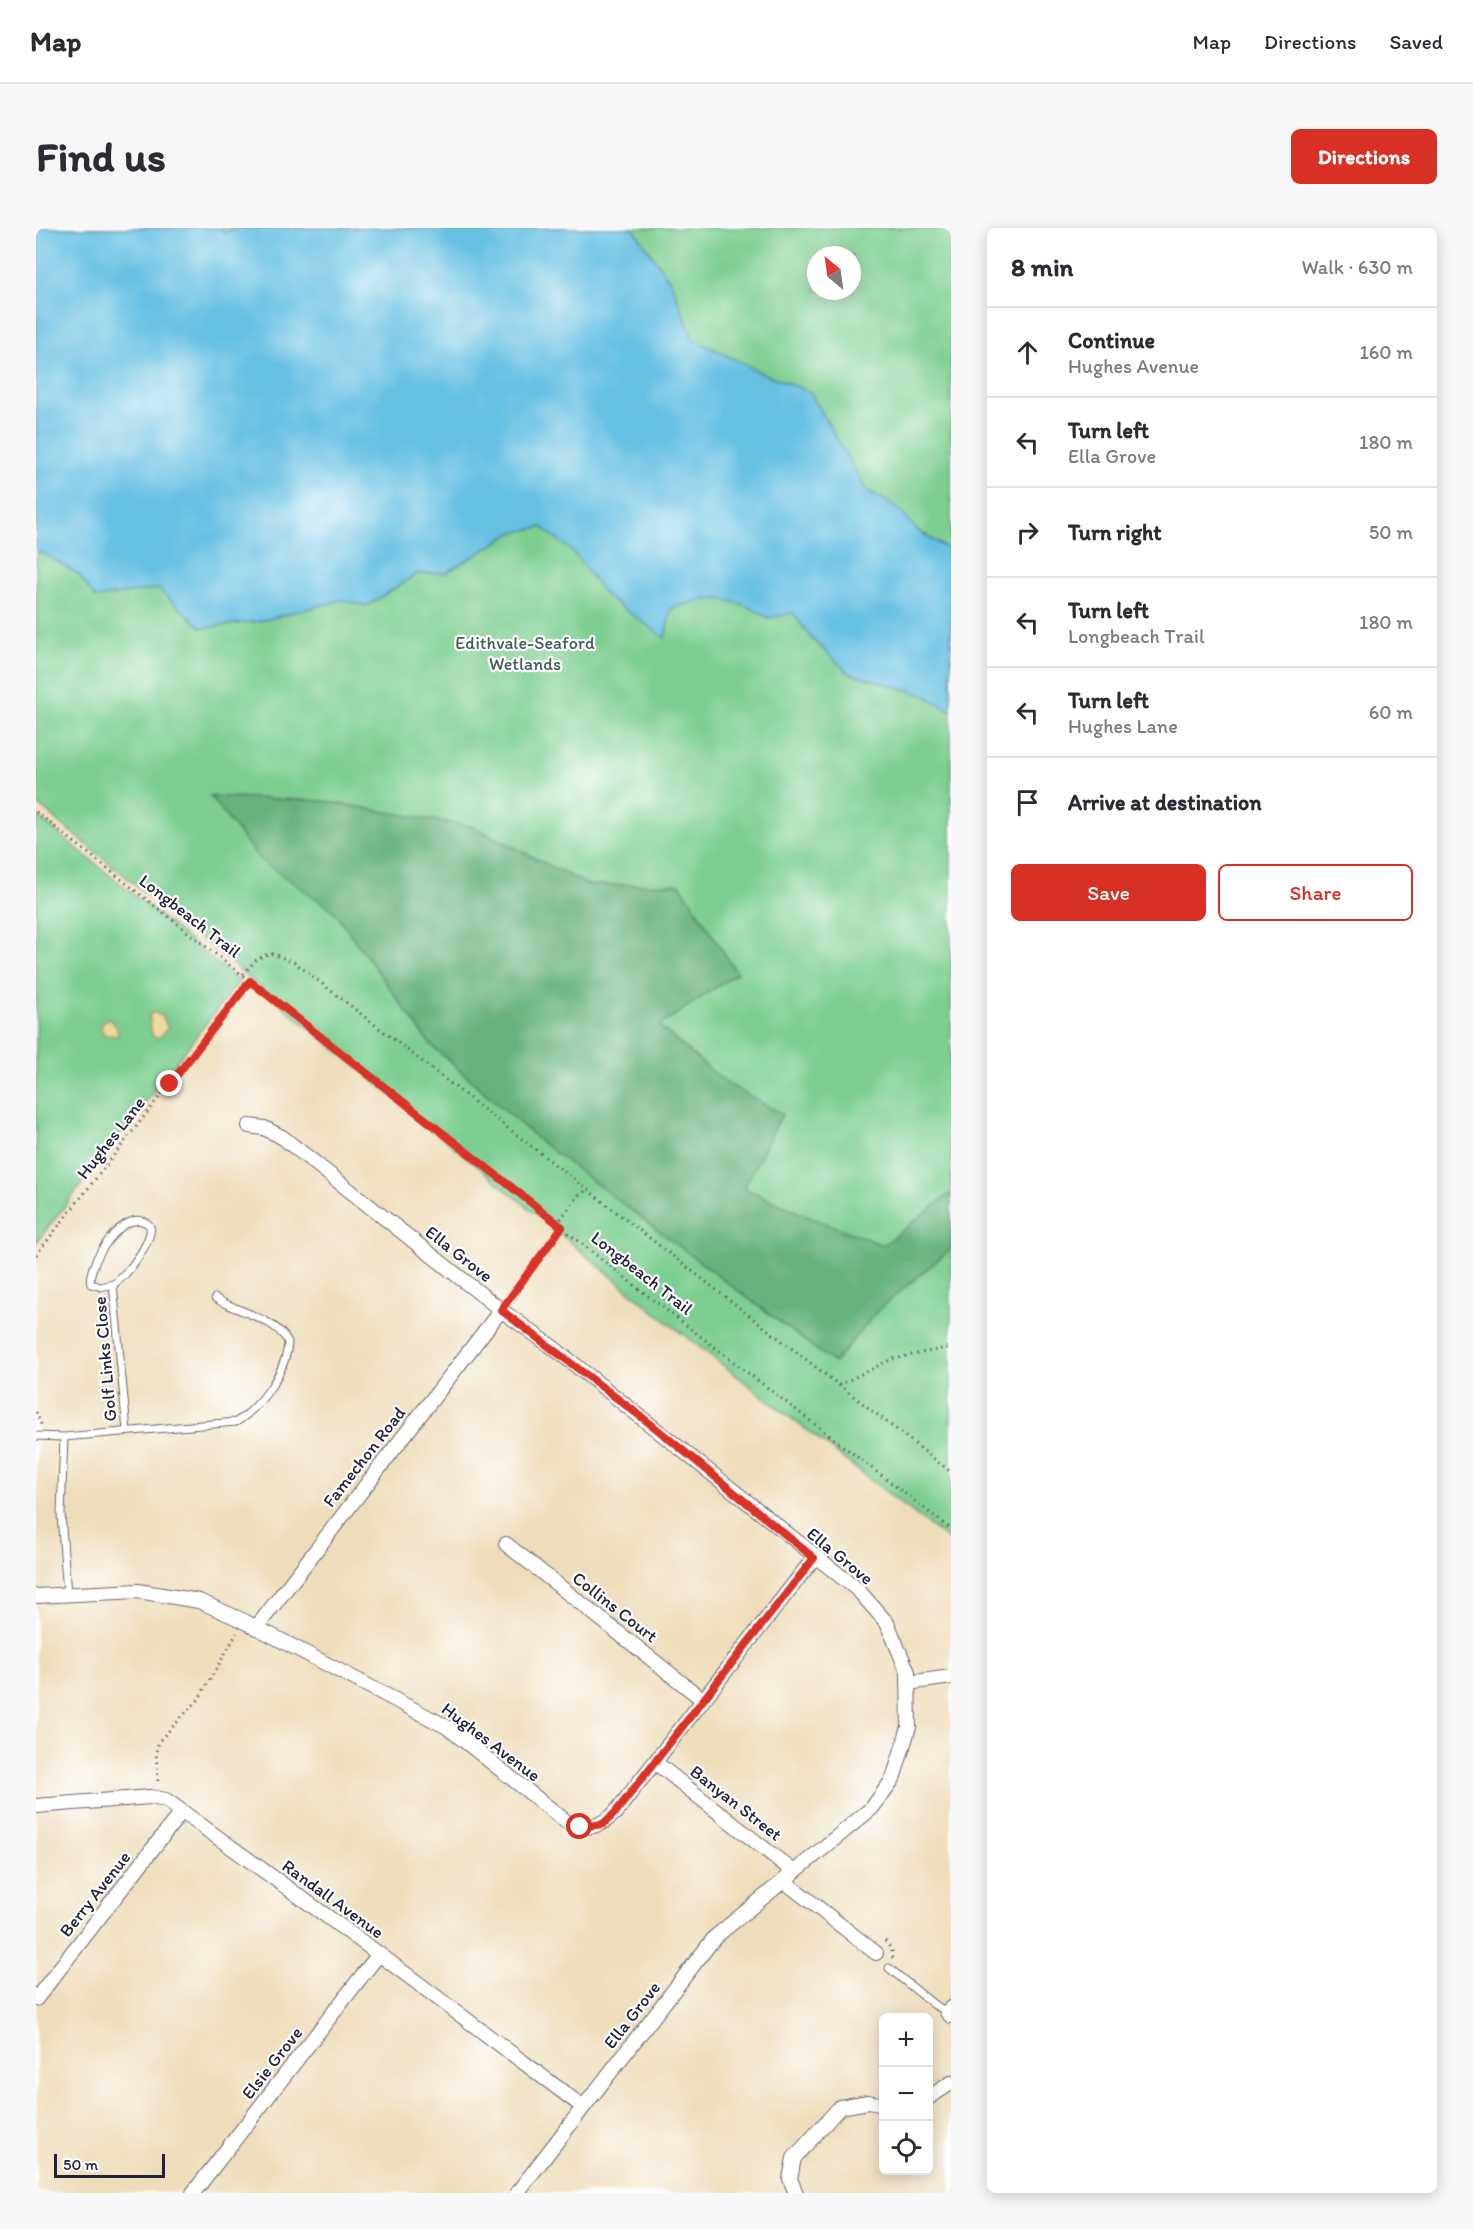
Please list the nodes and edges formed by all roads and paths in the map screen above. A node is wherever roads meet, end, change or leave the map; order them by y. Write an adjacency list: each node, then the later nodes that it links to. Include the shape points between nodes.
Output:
1 (36, 813): 2 (path, Longbeach Trail)
2 (243, 975): 3 (path, Longbeach Trail); 5 (path, via 257,959 270,953 294,962)
3 (250, 981): 6 (path, Longbeach Trail); 8 (path, Hughes Lane)
4 (249, 1126): 11 (street, Ella Grove, via 282,1137)
5 (589, 1189): 6 (path, via 579,1195); 13 (path)
6 (557, 1224): 7 (path, Longbeach Trail)
7 (562, 1227): 11 (path); 18 (path, Longbeach Trail)
8 (36, 1255)
9 (113, 1284): 9 (lane, Golf Links Close, via 90,1284 94,1262 124,1224 132,1219 143,1220 150,1226 150,1236 130,1270); 14 (lane, Golf Links Close)
10 (215, 1298): 14 (lane, Golf Links Close, via 286,1338 286,1358 272,1383 249,1413 233,1422)
11 (501, 1310): 20 (street, Ella Grove, via 652,1425); 23 (street, Famechon Road)
12 (951, 1347): 13 (path, via 892,1359)
13 (838, 1385): 17 (path)
14 (127, 1431): 16 (lane, Golf Links Close)
15 (36, 1436): 16 (lane, Golf Links Close)
16 (64, 1437): 21 (lane, via 61,1514)
17 (951, 1472)
18 (951, 1528)
19 (506, 1544): 26 (street, Collins Court)
20 (814, 1558): 25 (street, Ella Grove, via 858,1590 887,1623 908,1672); 26 (street, Hughes Avenue)
21 (67, 1594): 22 (street, Hughes Avenue); 23 (street, Hughes Avenue, via 138,1591 199,1601)
22 (36, 1596)
23 (250, 1624): 27 (street, Hughes Avenue, via 447,1727 568,1823 591,1827 603,1824); 28 (path, via 198,1700 159,1741)
24 (951, 1677): 25 (street)
25 (908, 1683): 31 (street, Ella Grove, via 909,1727 893,1779 872,1808)
26 (702, 1699): 27 (street, Hughes Avenue)
27 (656, 1763): 31 (street, Banyan Street)
28 (159, 1781)
29 (36, 1806): 30 (street, Randall Avenue, via 154,1797 164,1798)
30 (182, 1811): 33 (street, Randall Avenue); 35 (street, Berry Avenue)
31 (789, 1876): 32 (street, Banyan Street); 40 (street, Ella Grove, via 715,1937)
32 (876, 1953)
33 (379, 1954): 40 (street, Randall Avenue); 41 (street, Elsie Grove)
34 (889, 1968): 36 (lane, via 933,2004)
35 (36, 1999)
36 (950, 2012)
37 (951, 2083): 38 (street)
38 (933, 2095)
39 (879, 2104): 43 (street, via 840,2107 794,2158 790,2179)
40 (583, 2107): 42 (street, Ella Grove)
41 (193, 2193)
42 (517, 2193)
43 (796, 2193)

